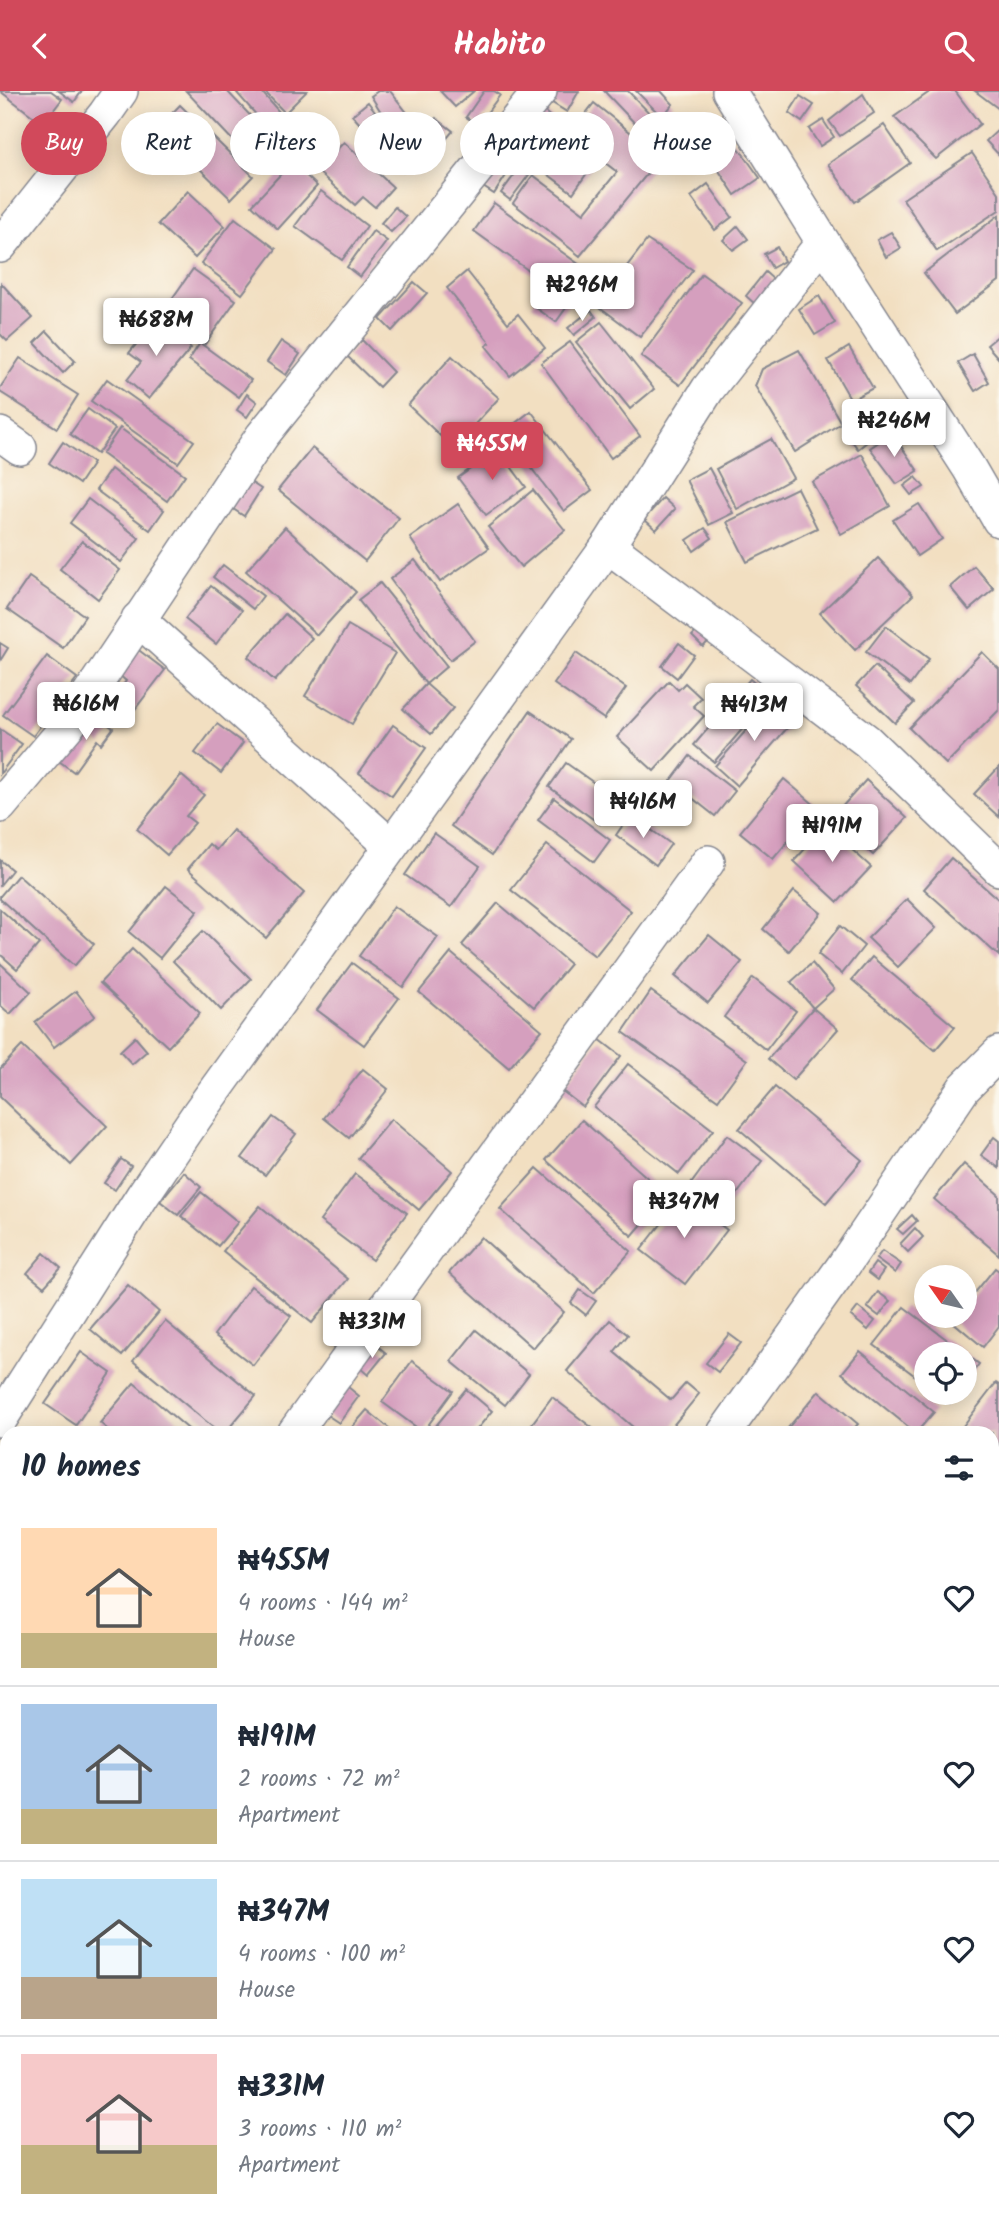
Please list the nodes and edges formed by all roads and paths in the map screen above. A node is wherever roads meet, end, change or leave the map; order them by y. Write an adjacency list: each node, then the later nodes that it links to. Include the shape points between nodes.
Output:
1 (121, 91): 5 (street)
2 (540, 91): 8 (street, via 262,436)
3 (729, 91): 4 (street)
4 (823, 242): 6 (street); 7 (street, via 708,389)
5 (0, 246)
6 (999, 520)
7 (608, 546): 10 (street); 12 (street, via 867,741)
8 (138, 619): 9 (street, via 70,723); 10 (street)
9 (0, 806)
10 (391, 846): 14 (street, via 198,1114)
11 (708, 862): 15 (street)
12 (999, 869)
13 (999, 1053): 16 (street, via 964,1088)
14 (0, 1419)
15 (299, 1426)
16 (729, 1426)

